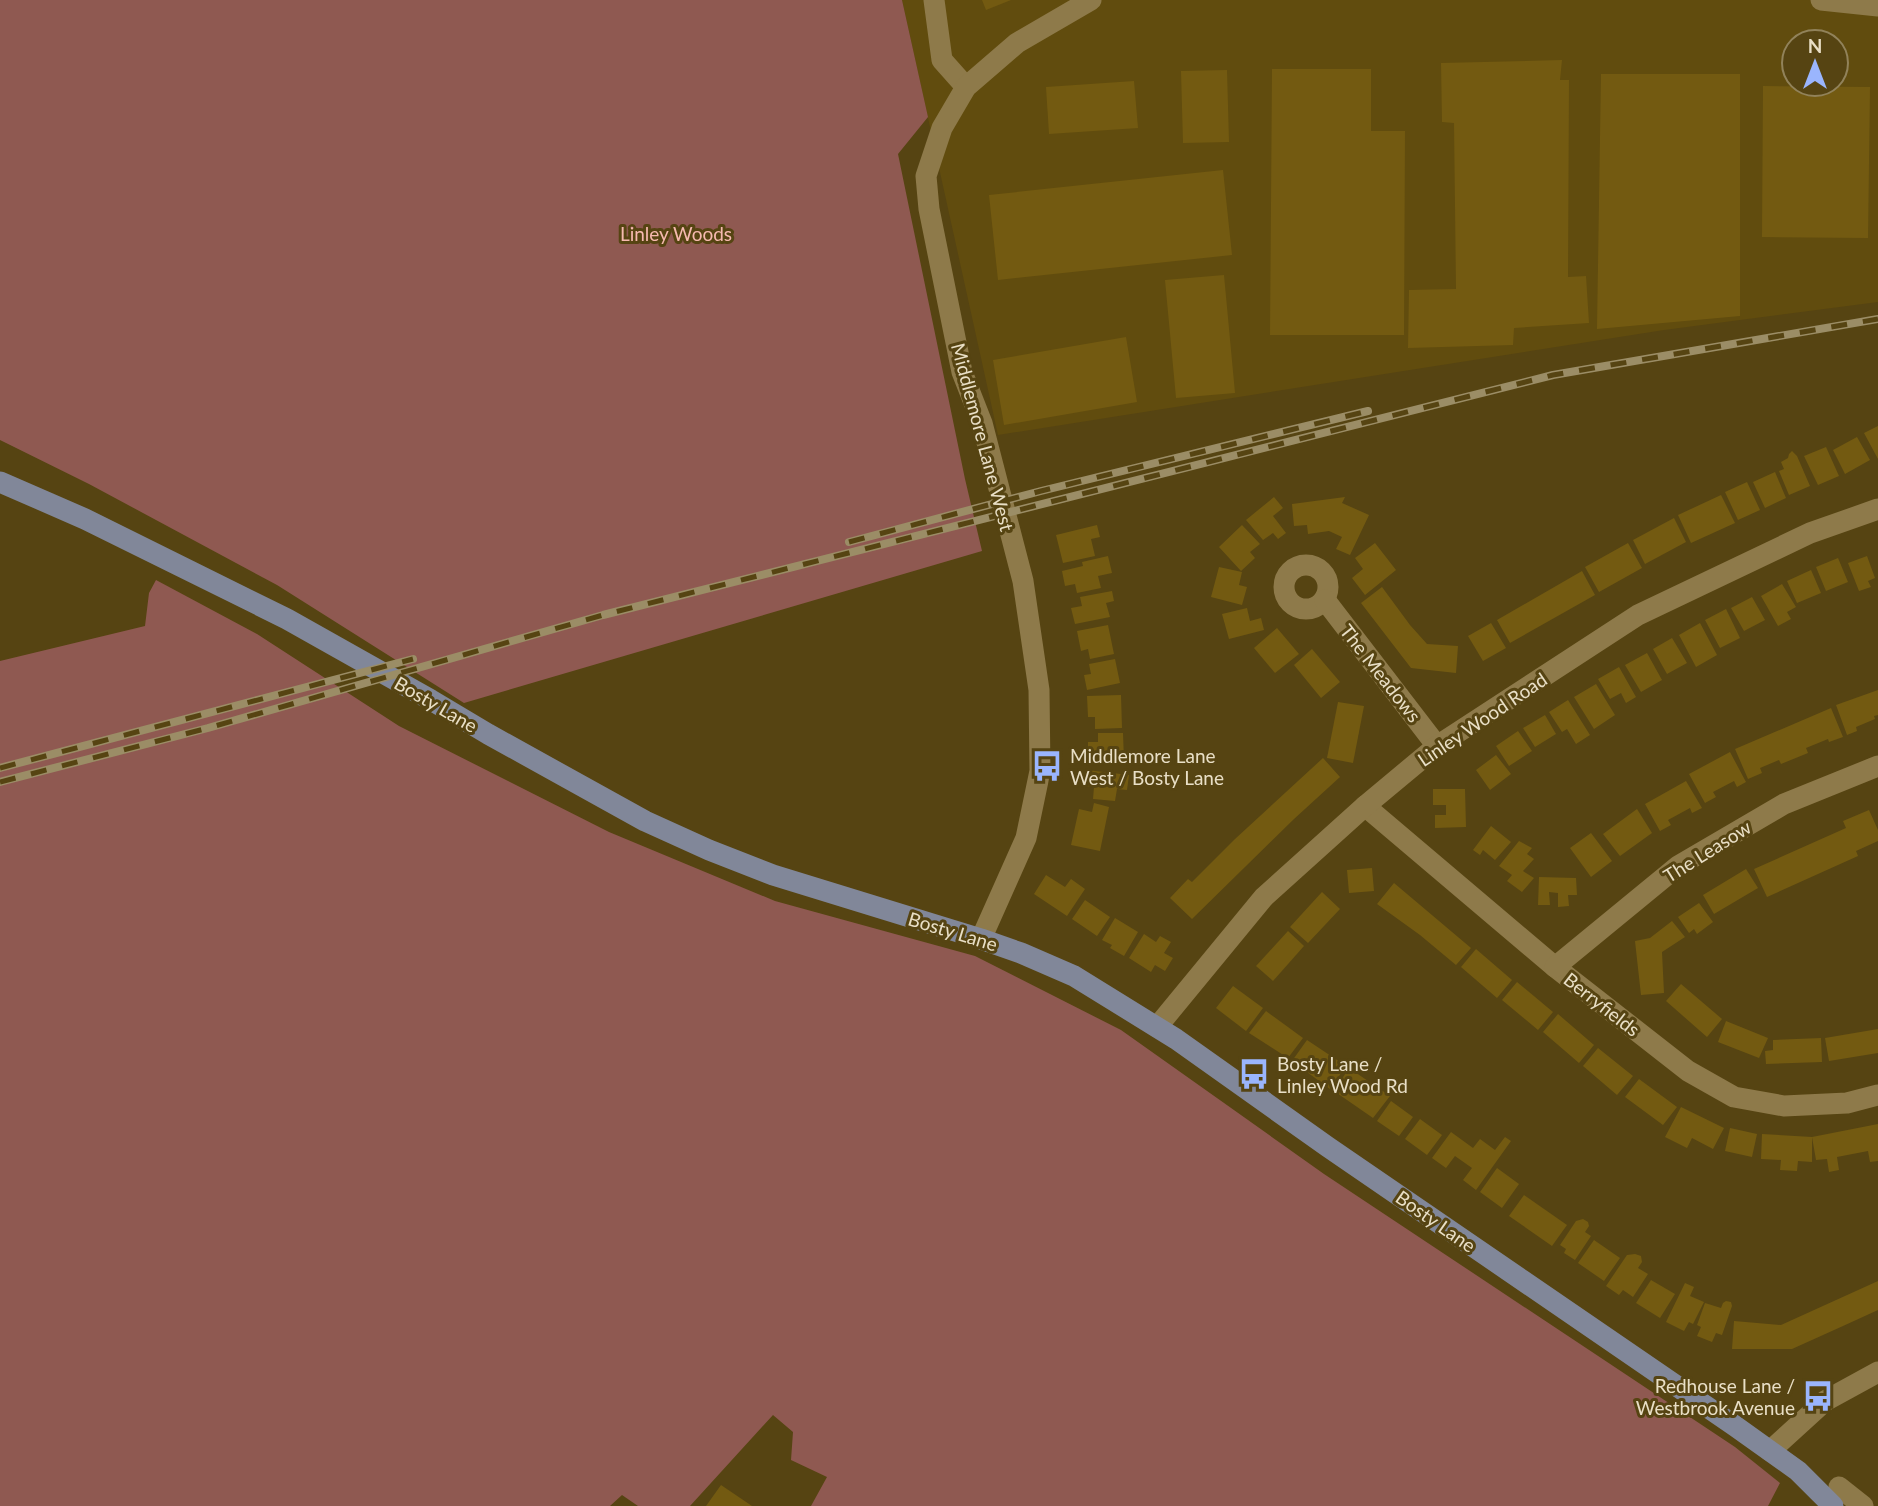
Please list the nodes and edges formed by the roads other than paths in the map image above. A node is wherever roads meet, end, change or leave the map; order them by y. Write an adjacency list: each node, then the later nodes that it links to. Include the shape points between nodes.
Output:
1 (934, 0): 5 (street, via 942,60)
2 (1091, 0): 5 (street, Middlemore Lane West, via 1017,43)
3 (1821, 0): 4 (street)
4 (1878, 6)
5 (966, 87): 12 (street, Middlemore Lane West, via 942,128 926,176 929,209 962,372 982,423 1023,581 1039,690 1040,771 1026,838)
6 (0, 482): 12 (main road, Bosty Lane, via 287,619 645,821 773,875)
7 (1878, 509): 9 (street, Linley Wood Road, via 1810,533 1638,615)
8 (1325, 600): 9 (street, The Meadows)
9 (1437, 746): 11 (street, Linley Wood Road)
10 (1878, 766): 13 (street, The Leasow, via 1784,804 1678,866)
11 (1365, 806): 13 (street, Berryfields); 14 (street, Linley Wood Road, via 1264,897)
12 (981, 939): 14 (main road, Bosty Lane, via 1074,976)
13 (1555, 967): 15 (street, Berryfields, via 1688,1071 1734,1097 1784,1106 1847,1103)
14 (1157, 1027): 17 (main road, Bosty Lane)
15 (1878, 1095)
16 (1878, 1372): 17 (street, via 1825,1401)
17 (1770, 1451): 18 (main road, Bosty Lane)
18 (1836, 1497): 19 (street, Bosty Lane)
19 (1863, 1506)

